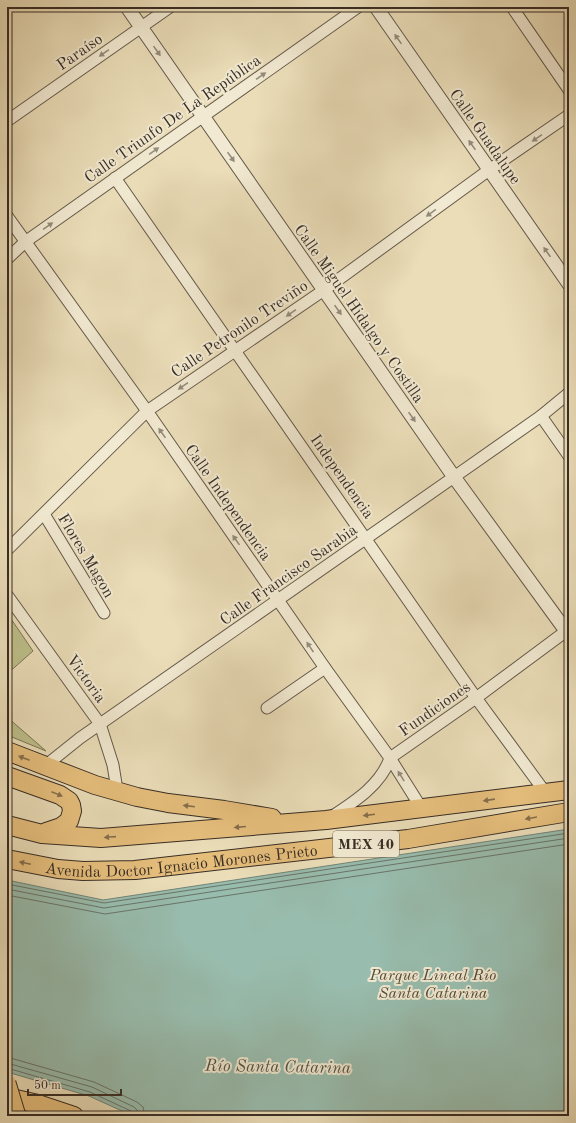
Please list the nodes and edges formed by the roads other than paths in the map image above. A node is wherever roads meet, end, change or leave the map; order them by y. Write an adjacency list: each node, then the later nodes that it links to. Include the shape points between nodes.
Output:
1 (127, 7): 6 (street, Calle Miguel Hidalgo y Costilla)
2 (170, 7): 6 (street, Paraíso)
3 (358, 7): 9 (street, Calle Triunfo De La República, one-way to 3)
4 (376, 7): 11 (street, Calle Guadalupe, one-way to 4)
5 (512, 7): 7 (street)
6 (141, 28): 9 (street, Calle Miguel Hidalgo y Costilla, one-way to 9); 10 (street, Paraíso, one-way to 10)
7 (569, 90)
8 (569, 116): 11 (street, Calle Petronilo Treviño, one-way to 11)
9 (203, 117): 12 (street, Calle Triunfo De La República, one-way to 9); 17 (street, Calle Miguel Hidalgo y Costilla, one-way to 17)
10 (7, 121)
11 (489, 170): 16 (street, Calle Guadalupe, one-way to 11); 17 (street, Calle Petronilo Treviño, one-way to 17)
12 (115, 178): 14 (street, Calle Triunfo De La República, one-way to 12); 18 (street, Independencia)
13 (7, 216): 14 (street, Calle Independencia)
14 (25, 242): 15 (street, Calle Triunfo De La República); 20 (street, Calle Independencia)
15 (7, 259)
16 (569, 284)
17 (324, 290): 18 (street, Calle Petronilo Treviño, one-way to 18); 23 (street, Calle Miguel Hidalgo y Costilla, one-way to 23)
18 (236, 350): 20 (street, Calle Petronilo Treviño, one-way to 20); 25 (street, Independencia)
19 (569, 393): 21 (street, Calle Francisco Sarabia)
20 (146, 411): 24 (street, Calle Petronilo Treviño); 28 (street, Calle Independencia, one-way to 20)
21 (541, 416): 22 (street); 23 (street, Calle Francisco Sarabia)
22 (569, 456)
23 (454, 478): 25 (street, Calle Francisco Sarabia); 30 (street, Calle Miguel Hidalgo y Costilla)
24 (44, 514): 26 (street, Calle Petronilo Treviño); 29 (street, Flores Magon)
25 (366, 539): 28 (street, Calle Francisco Sarabia); 32 (street, Independencia)
26 (7, 550)
27 (7, 595): 34 (street, Victoria)
28 (278, 601): 31 (street, Calle Independencia, one-way to 28); 34 (street, Calle Francisco Sarabia)
29 (104, 613)
30 (568, 632): 32 (street, Fundiciones)
31 (325, 668): 33 (street); 36 (street, Calle Independencia)
32 (476, 698): 36 (street, Fundiciones); 41 (street, Independencia)
33 (267, 708)
34 (100, 724): 37 (street, Calle Francisco Sarabia); 39 (street, Victoria, via 113,765)
35 (7, 751): 37 (highway, one-way to 35)
36 (390, 758): 42 (street, Calle Independencia, one-way to 36); 44 (street, Fundiciones, via 387,767 374,784)
37 (45, 766): 39 (highway, via 95,785)
38 (7, 776): 47 (highway, one-way to 47, via 60,794 72,805 72,816 66,824)
39 (117, 790): 45 (highway, one-way to 39, via 168,803)
40 (569, 790): 41 (highway, Avenida Doctor Ignacio Morones Prieto / MEX 40)
41 (545, 792): 42 (highway, Avenida Doctor Ignacio Morones Prieto / MEX 40, one-way to 42)
42 (422, 809): 44 (highway, Avenida Doctor Ignacio Morones Prieto / MEX 40, one-way to 44)
43 (569, 812): 48 (highway, Avenida Doctor Ignacio Morones Prieto / MEX 40, one-way to 48, via 408,839 135,870 64,869)
44 (326, 820): 45 (highway, Avenida Doctor Ignacio Morones Prieto / MEX 40)
45 (296, 822): 47 (highway, Avenida Doctor Ignacio Morones Prieto / MEX 40, one-way to 47, via 101,838)
46 (7, 825): 47 (highway, Avenida Doctor Ignacio Morones Prieto / MEX 40)
47 (42, 834)
48 (7, 859)
49 (7, 1083): 51 (main road, bridge)
50 (7, 1097): 52 (highway)
51 (17, 1116)
52 (74, 1116)

